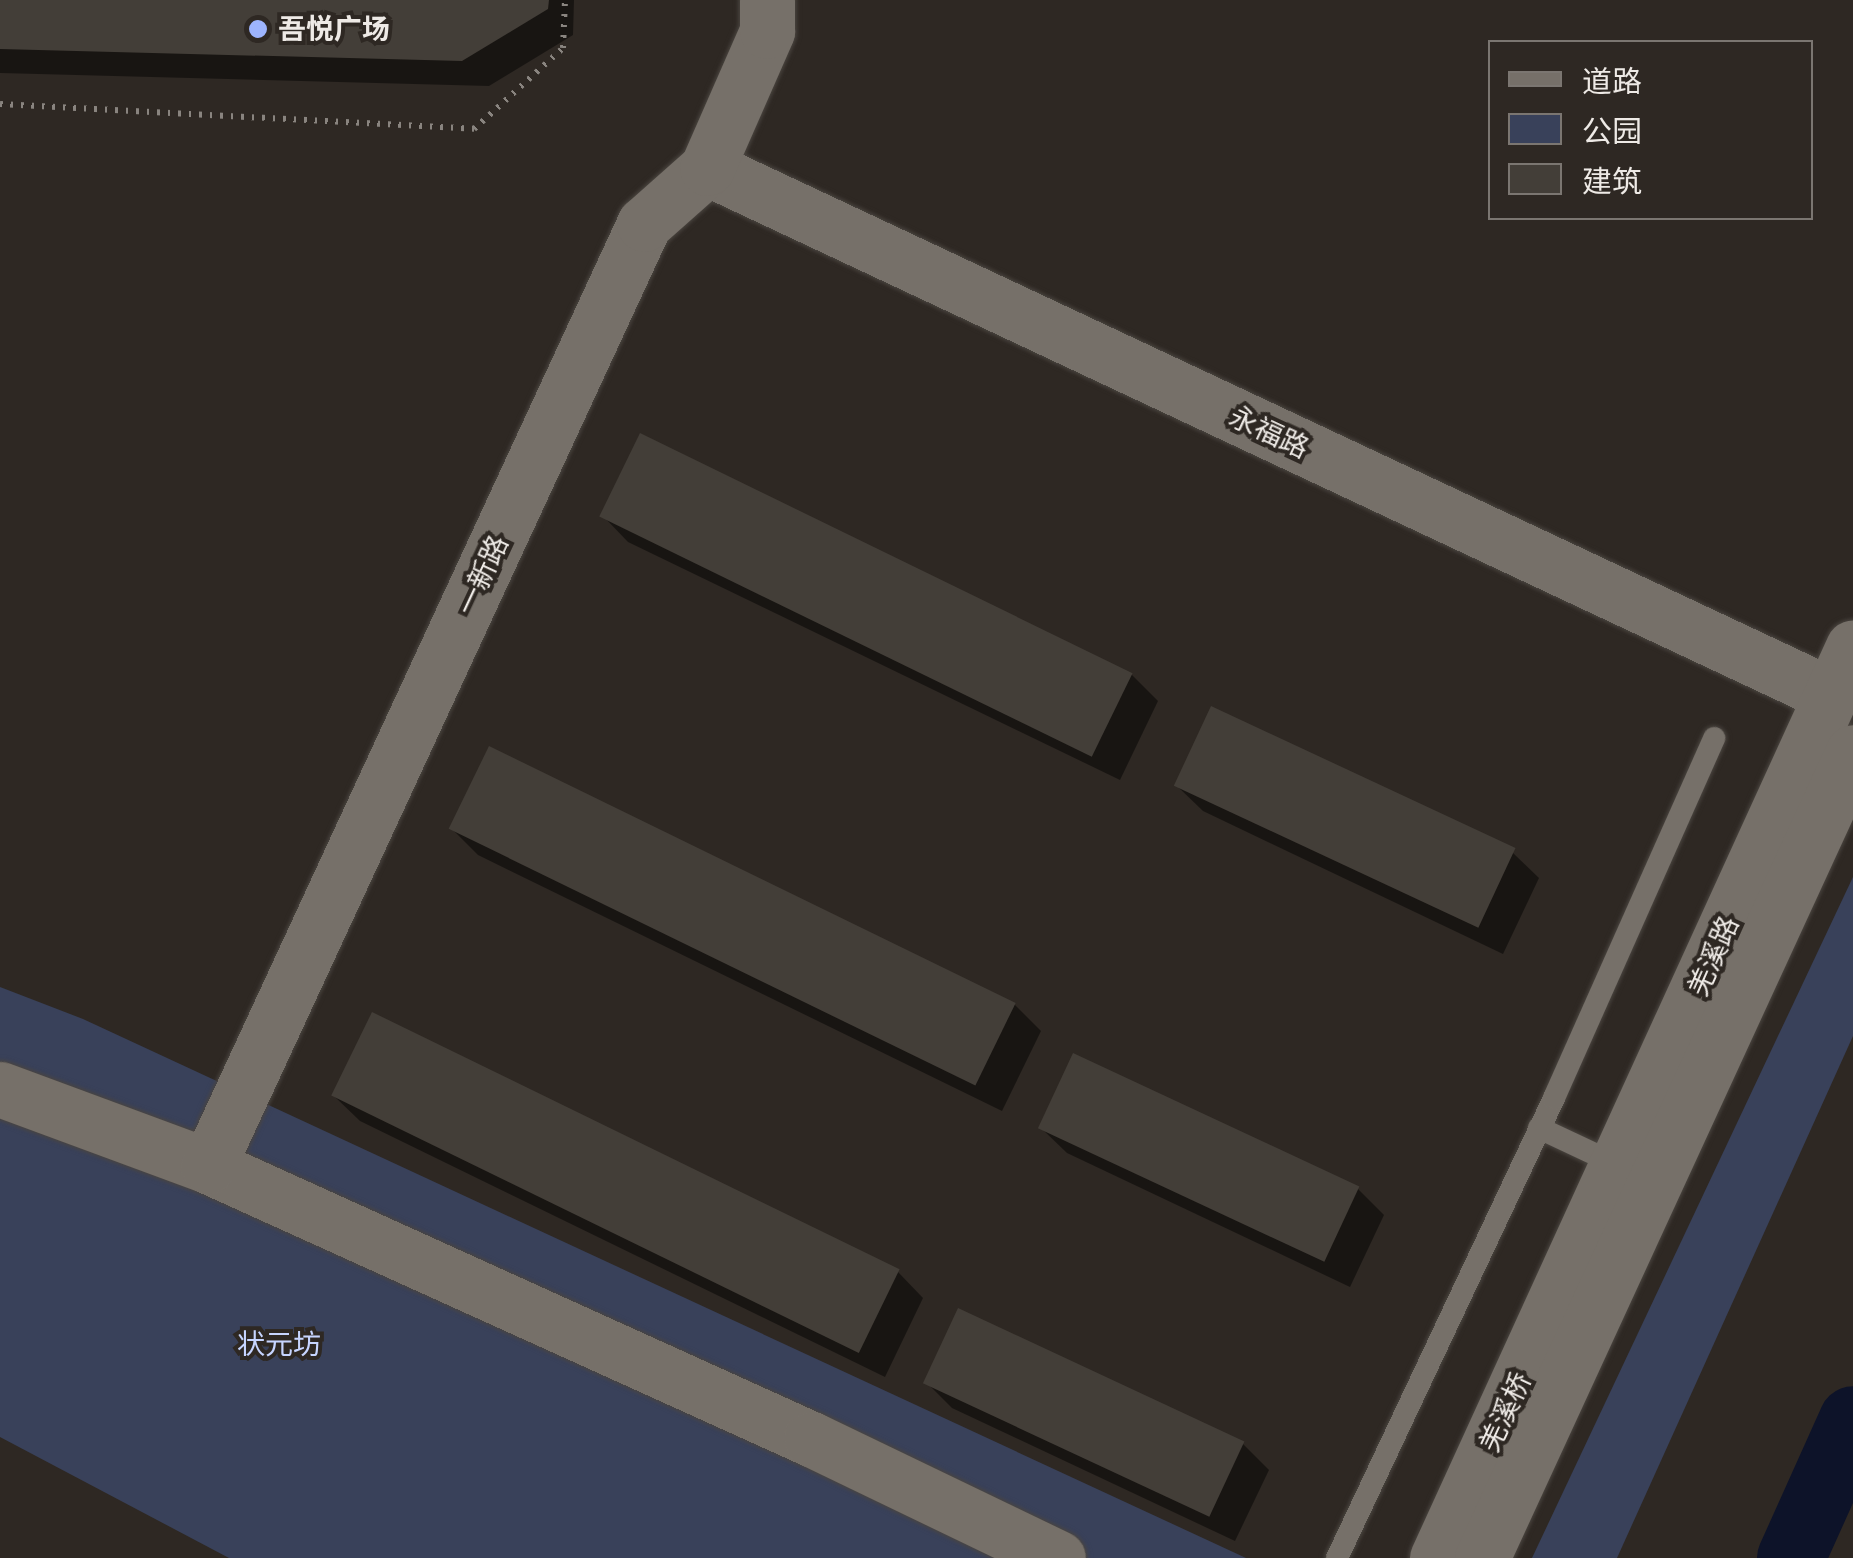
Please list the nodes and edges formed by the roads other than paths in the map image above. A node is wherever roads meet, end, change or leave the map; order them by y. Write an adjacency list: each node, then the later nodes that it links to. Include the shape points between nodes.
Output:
1 (767, 0): 2 (street, 一新路, via 767,32)
2 (707, 168): 3 (street, 永福路); 8 (street, 一新路, via 644,224)
3 (1842, 671): 9 (street, 羌溪路)
4 (1714, 738): 7 (lane)
5 (1853, 752): 9 (street)
6 (0, 1089): 8 (street)
7 (1540, 1128): 9 (lane); 12 (lane)
8 (208, 1166): 11 (street)
9 (1638, 1171): 10 (street, 羌溪路)
10 (1592, 1273): 13 (street, 羌溪桥); 14 (street, 羌溪桥)
11 (1058, 1558)
12 (1336, 1558)
13 (1437, 1558)
14 (1482, 1558)

